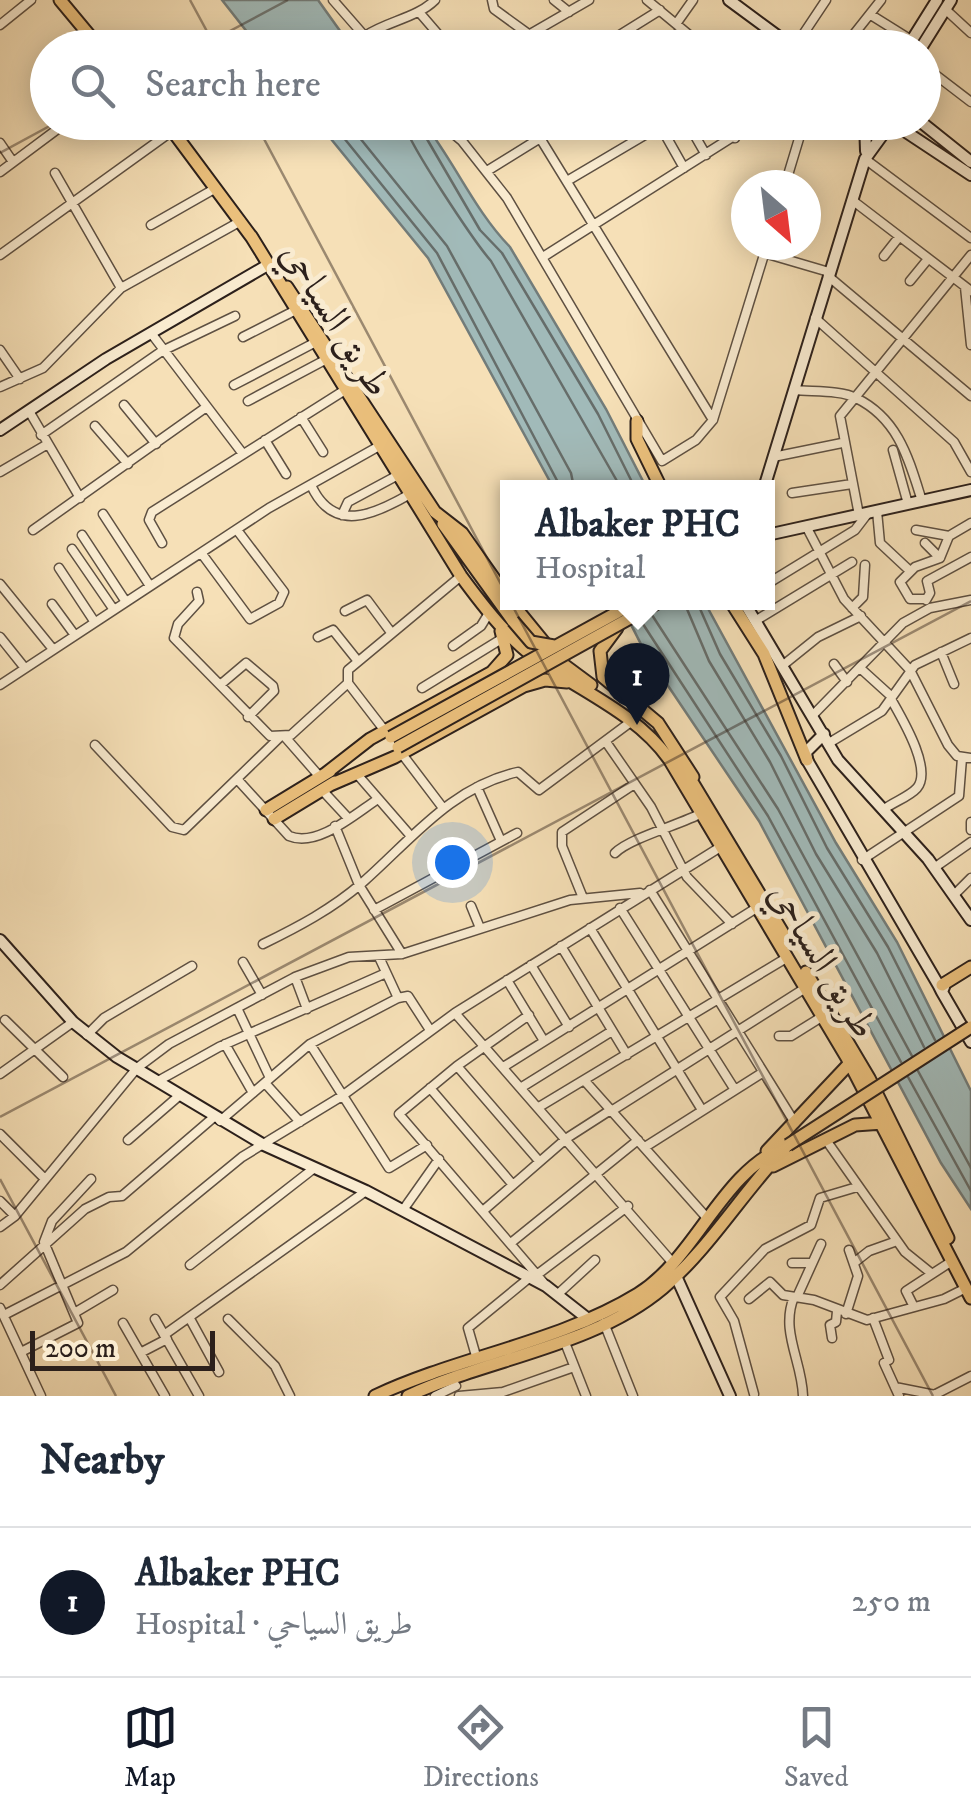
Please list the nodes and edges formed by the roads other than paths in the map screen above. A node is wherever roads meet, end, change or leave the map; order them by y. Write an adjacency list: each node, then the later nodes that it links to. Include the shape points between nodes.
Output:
1 (32, 0): 19 (street)
2 (60, 0): 22 (main road)
3 (333, 0): 23 (street)
4 (435, 0): 15 (street)
5 (492, 0): 26 (street, via 494,9)
6 (554, 0): 16 (street)
7 (589, 0): 16 (street)
8 (647, 0): 14 (street)
9 (693, 0): 20 (street)
10 (729, 0): 31 (street)
11 (826, 0): 32 (street)
12 (880, 0): 17 (street)
13 (944, 3): 21 (street); 35 (street)
14 (660, 10): 20 (street); 28 (street)
15 (420, 12): 24 (street); 25 (street)
16 (569, 12): 27 (street)
17 (871, 14): 33 (street); 34 (street)
18 (971, 15): 21 (street)
19 (0, 25)
20 (679, 26): 29 (street); 30 (street)
21 (963, 26): 36 (street)
22 (85, 30)
23 (359, 30)
24 (374, 30)
25 (435, 30)
26 (523, 30)
27 (533, 30)
28 (628, 30)
29 (676, 30)
30 (684, 30)
31 (770, 30)
32 (806, 30)
33 (858, 30)
34 (893, 30)
35 (924, 30)
36 (971, 33)
37 (941, 78): 38 (street)
38 (970, 99)
39 (941, 138): 58 (street)
40 (43, 140): 57 (street)
41 (149, 140): 68 (street)
42 (177, 140): 66 (main road, طريق السياحي)
43 (460, 140): 61 (street)
44 (537, 140): 61 (street)
45 (541, 140): 65 (street)
46 (633, 140): 65 (street)
47 (668, 140): 59 (street)
48 (697, 140): 55 (street)
49 (731, 140): 55 (street)
50 (799, 140): 60 (street)
51 (866, 140): 56 (street)
52 (880, 140): 56 (street)
53 (917, 140): 64 (street)
54 (0, 143): 57 (street)
55 (706, 155): 59 (street)
56 (865, 158): 67 (street); 74 (street)
57 (14, 162): 62 (street)
58 (971, 162)
59 (684, 168): 71 (street)
60 (790, 170)
61 (487, 171): 78 (street)
62 (0, 172)
63 (56, 172): 68 (street)
64 (971, 175)
65 (568, 181): 71 (street)
66 (215, 185): 69 (main road, طريق السياحي); 70 (street)
67 (852, 200): 73 (street); 83 (street)
68 (77, 204): 75 (street); 86 (street)
69 (241, 221): 72 (main road, طريق السياحي); 86 (street)
70 (151, 226)
71 (595, 226): 78 (street); 112 (street)
72 (251, 236): 82 (main road, طريق السياحي); 141 (main road, طريق السياحي)
73 (899, 237): 77 (street); 79 (street)
74 (971, 238)
75 (0, 255)
76 (971, 255): 84 (street)
77 (884, 256)
78 (543, 258): 113 (street)
79 (928, 259): 84 (street); 85 (street)
80 (763, 260): 112 (street)
81 (794, 260): 83 (street)
82 (266, 266): 88 (main road, طريق السياحي); 91 (street)
83 (829, 274): 90 (street); 93 (street)
84 (952, 278): 87 (street); 93 (street)
85 (910, 281)
86 (121, 288): 100 (street, via 43,368)
87 (968, 289): 95 (street)
88 (294, 311): 92 (street); 94 (main road, طريق السياحي)
89 (235, 316): 97 (street)
90 (815, 318): 99 (street); 104 (street)
91 (151, 332): 97 (street); 110 (street)
92 (243, 337)
93 (902, 337): 99 (street); 106 (street)
94 (314, 344): 98 (main road, طريق السياحي); 101 (street)
95 (971, 345)
96 (0, 350): 100 (street)
97 (162, 351): 109 (street); 116 (street)
98 (325, 360): 103 (main road, طريق السياحي); 107 (street)
99 (874, 372): 105 (street); 128 (street, via 954,442)
100 (20, 379): 102 (street)
101 (234, 385)
102 (0, 388)
103 (345, 390): 111 (street); 121 (main road, طريق السياحي)
104 (792, 390): 105 (street); 125 (street)
105 (855, 396): 118 (street, via 839,420); 139 (street, via 902,438)
106 (971, 396)
107 (248, 402)
108 (124, 404): 119 (street)
109 (205, 408): 119 (street); 124 (street)
110 (29, 411): 115 (street); 116 (street)
111 (302, 417): 117 (street); 123 (street)
112 (713, 420): 113 (street, via 662,461)
113 (637, 421): 131 (main road, via 636,439)
114 (95, 426): 126 (street)
115 (0, 430)
116 (41, 435): 120 (street)
117 (265, 440): 124 (street); 129 (street)
118 (842, 443): 125 (street); 133 (street)
119 (156, 444): 126 (street)
120 (46, 445): 127 (street); 138 (street)
121 (382, 445): 130 (main road, طريق السياحي); 134 (street)
122 (894, 450): 140 (street)
123 (323, 452)
124 (243, 454): 153 (street, via 149,514)
125 (771, 458): 132 (street)
126 (128, 464): 138 (street)
127 (0, 472)
128 (971, 472)
129 (286, 474)
130 (400, 474): 136 (main road, طريق السياحي); 144 (street, via 348,502)
131 (657, 480)
132 (766, 480)
133 (852, 484): 137 (street); 142 (street)
134 (311, 485): 144 (street, via 324,508); 148 (street)
135 (971, 490): 139 (street)
136 (412, 493): 144 (street, via 374,514); 167 (main road, طريق السياحي)
137 (792, 493)
138 (80, 498): 147 (street)
139 (922, 501): 140 (street)
140 (908, 504): 142 (street)
141 (435, 512): 172 (main road, طريق السياحي, via 462,533); 177 (main road, bridge)
142 (868, 513): 146 (street); 156 (street, via 855,530); 163 (street, via 880,543)
143 (103, 514): 171 (street)
144 (342, 515)
145 (971, 523): 152 (street)
146 (806, 526): 150 (street); 156 (street)
147 (33, 530)
148 (237, 530): 157 (street); 157 (street, via 284,592 278,603 250,620)
149 (916, 530): 152 (street)
150 (775, 532)
151 (82, 534): 176 (street)
152 (949, 536): 158 (street)
153 (162, 543)
154 (925, 544): 158 (street)
155 (72, 550): 182 (street)
156 (819, 552): 166 (street); 168 (street)
157 (202, 554): 171 (street)
158 (942, 555): 161 (street); 163 (street)
159 (971, 557): 161 (street)
160 (852, 562): 166 (street)
161 (957, 563): 174 (street, via 927,581)
162 (865, 565): 180 (street, via 863,597)
163 (907, 565): 169 (street)
164 (59, 568): 195 (street)
165 (888, 574): 169 (street)
166 (831, 575): 179 (street); 180 (street)
167 (461, 576): 191 (main road, طريق السياحي); 196 (street)
168 (775, 579)
169 (900, 582): 174 (street, via 910,599)
170 (0, 584): 205 (street)
171 (150, 586): 176 (street)
172 (500, 587)
173 (197, 592): 217 (street, via 199,602 174,638)
174 (925, 599): 181 (street)
175 (971, 600): 181 (street)
176 (126, 602): 182 (street)
177 (500, 603)
178 (52, 604): 198 (street)
179 (775, 604)
180 (852, 608): 192 (street)
181 (930, 608): 203 (street, via 903,623)
182 (114, 610): 195 (street)
183 (505, 610): 202 (main road, bridge, via 536,646)
184 (517, 610): 245 (main road, طريق السياحي, via 560,662 658,734)
185 (622, 610): 202 (main road, bridge)
186 (645, 610): 194 (main road, bridge)
187 (740, 610): 193 (main road)
188 (746, 610): 193 (street)
189 (763, 610): 193 (street)
190 (345, 611): 196 (street, via 367,600)
191 (488, 613): 197 (main road, طريق السياحي); 204 (street)
192 (861, 616): 203 (street); 210 (street, via 818,637)
193 (748, 618): 210 (street); 230 (main road)
194 (628, 620): 226 (main road, bridge); 245 (main road, bridge, via 604,642 599,660 608,683 666,732)
195 (94, 621): 198 (street)
196 (390, 631): 207 (street)
197 (503, 633): 218 (main road, طريق السياحي); 219 (street); 226 (main road, via 506,656 492,672)
198 (74, 634): 205 (street)
199 (0, 637): 209 (street)
200 (318, 637): 207 (street, via 333,630)
201 (971, 638): 206 (street)
202 (567, 641): 226 (main road, bridge)
203 (888, 642): 211 (street); 212 (street)
204 (454, 646)
205 (52, 648): 209 (street)
206 (941, 652): 212 (street); 215 (street)
207 (357, 660): 214 (street)
208 (834, 664): 213 (street)
209 (24, 666): 216 (street)
210 (782, 666): 221 (street)
211 (860, 668): 213 (street); 220 (street)
212 (910, 670): 220 (street); 229 (street, via 948,745)
213 (846, 682): 221 (street)
214 (348, 683): 224 (street); 226 (street)
215 (954, 684)
216 (0, 685)
217 (220, 685): 222 (street); 222 (street, via 246,663 273,686)
218 (580, 687): 223 (main road, طريق السياحي); 226 (main road, via 557,680 524,686)
219 (422, 688)
220 (892, 698): 225 (street, via 882,712); 239 (street, via 918,750 920,781)
221 (814, 715): 225 (street)
222 (248, 717): 224 (street, via 270,736)
223 (632, 721): 227 (street); 240 (main road, طريق السياحي, via 660,748)
224 (282, 737): 232 (street); 233 (street)
225 (826, 739): 230 (street, via 806,752); 239 (street)
226 (394, 742): 231 (main road); 233 (main road); 233 (main road); 238 (street)
227 (606, 742): 234 (street); 235 (street, via 538,790 518,772)
228 (95, 745): 232 (street, via 178,830 189,828)
229 (967, 758): 250 (street, via 958,796)
230 (807, 760): 256 (street)
231 (356, 774): 233 (main road); 236 (street)
232 (237, 779): 241 (street)
233 (324, 781): 241 (main road); 242 (street)
234 (632, 785): 237 (street); 249 (street)
235 (477, 786): 238 (street); 252 (street)
236 (378, 799): 242 (street); 251 (street)
237 (596, 806): 243 (street); 263 (street, via 560,839)
238 (444, 808): 251 (street)
239 (883, 810): 250 (street)
240 (702, 812): 249 (street); 254 (main road, طريق السياحي)
241 (270, 814): 246 (street, via 300,840)
242 (348, 818): 246 (street)
243 (604, 819)
244 (971, 822): 247 (street)
245 (720, 824): 254 (main road, طريق السياحي)
246 (335, 826): 260 (street)
247 (971, 830)
248 (517, 832): 252 (street)
249 (662, 833): 255 (street); 258 (street)
250 (904, 833): 256 (street); 257 (street)
251 (410, 834): 260 (street)
252 (501, 841): 267 (street)
253 (971, 842): 257 (street)
254 (726, 844): 258 (street); 266 (main road, طريق السياحي); 360 (main road, طريق السياحي, via 869,1078)
255 (615, 852)
256 (862, 860): 288 (street)
257 (934, 868): 262 (street)
258 (682, 870): 261 (street); 269 (street)
259 (971, 878): 262 (street)
260 (360, 885): 267 (street); 273 (street)
261 (647, 892): 263 (street); 265 (street); 275 (street)
262 (954, 895): 268 (street)
263 (584, 898): 270 (street)
264 (471, 906): 270 (street)
265 (620, 908): 271 (street); 282 (street)
266 (758, 908): 269 (street); 277 (main road, طريق السياحي)
267 (374, 910): 276 (street)
268 (971, 920)
269 (732, 924): 275 (street)
270 (480, 928): 276 (street)
271 (590, 928): 274 (street); 289 (street)
272 (0, 940): 301 (street)
273 (262, 944)
274 (561, 946): 280 (street); 294 (street)
275 (689, 950): 282 (street); 292 (street)
276 (402, 954): 278 (street)
277 (789, 956): 287 (main road, طريق السياحي); 292 (street)
278 (379, 957): 284 (street); 285 (street, via 342,958)
279 (242, 962): 290 (street)
280 (531, 965): 286 (street); 302 (street)
281 (192, 966): 308 (street)
282 (660, 970): 289 (street); 298 (street)
283 (971, 970): 288 (main road)
284 (386, 974): 291 (street); 295 (street)
285 (295, 977): 290 (street); 295 (street)
286 (507, 980): 296 (street); 297 (street)
287 (806, 987): 299 (main road, طريق السياحي); 306 (street)
288 (942, 988): 312 (street)
289 (628, 990): 294 (street); 309 (street)
290 (262, 995): 293 (street)
291 (398, 998): 304 (street, via 408,996); 314 (street)
292 (718, 998): 298 (street); 306 (street)
293 (238, 1008): 307 (street); 322 (street)
294 (599, 1008): 302 (street); 305 (street)
295 (306, 1009): 307 (street)
296 (455, 1012): 304 (street); 315 (street)
297 (529, 1015): 311 (street); 315 (street)
298 (690, 1016): 309 (street); 316 (street)
299 (823, 1016): 310 (street); 319 (main road, طريق السياحي)
300 (6, 1020): 317 (street)
301 (74, 1022): 308 (street); 317 (street)
302 (568, 1026): 311 (street)
303 (971, 1027): 353 (main road, bridge)
304 (430, 1030): 335 (street)
305 (612, 1031): 318 (street); 330 (street)
306 (738, 1031): 316 (street); 324 (street)
307 (251, 1032): 313 (street); 329 (street)
308 (87, 1035): 322 (street)
309 (657, 1036): 318 (street); 323 (street)
310 (779, 1036)
311 (544, 1041): 321 (street)
312 (971, 1042)
313 (225, 1044): 328 (street); 333 (street)
314 (310, 1044): 329 (street); 335 (street)
315 (485, 1045): 320 (street); 321 (street)
316 (710, 1048): 323 (street); 332 (street)
317 (36, 1051): 325 (street); 326 (street)
318 (627, 1056): 327 (street)
319 (850, 1063): 341 (main road); 342 (main road, طريق السياحي)
320 (457, 1066): 331 (street); 351 (street)
321 (504, 1066): 330 (street)
322 (137, 1068): 328 (street); 356 (street)
323 (678, 1068): 337 (street); 338 (street)
324 (762, 1073): 332 (street); 341 (street)
325 (0, 1074)
326 (63, 1077)
327 (584, 1080): 336 (street); 337 (street)
328 (158, 1081): 334 (street)
329 (268, 1081): 333 (street); 340 (street)
330 (522, 1087): 336 (street)
331 (430, 1088): 349 (street, via 399,1114); 357 (street)
332 (735, 1090): 338 (street)
333 (253, 1093): 339 (street)
334 (180, 1095): 339 (street); 345 (street)
335 (342, 1096): 340 (street); 349 (street, via 389,1168)
336 (539, 1106): 344 (street)
337 (612, 1110): 344 (street); 347 (street)
338 (702, 1110): 347 (street)
339 (217, 1119): 348 (street); 369 (street, via 122,1196 92,1206 58,1238)
340 (300, 1122): 348 (street)
341 (795, 1122): 353 (main road)
342 (883, 1123): 346 (main road, via 864,1122); 360 (main road, طريق السياحي)
343 (0, 1135): 356 (street)
344 (568, 1138): 351 (street); 354 (street)
345 (128, 1140)
346 (826, 1140): 353 (main road); 358 (street)
347 (641, 1143): 354 (street); 366 (street)
348 (264, 1145): 352 (street); 383 (street, via 126,1252)
349 (426, 1145): 350 (street)
350 (438, 1159): 363 (street); 364 (street)
351 (539, 1162): 357 (street)
352 (313, 1169): 359 (street); 379 (street)
353 (757, 1170): 366 (main road); 382 (main road)
354 (597, 1172): 362 (street); 370 (street)
355 (91, 1179): 369 (street, via 52,1221)
356 (45, 1180): 365 (street)
357 (513, 1185): 364 (street)
358 (857, 1187): 368 (street); 412 (street, via 820,1198 810,1225 765,1250 720,1297 734,1320)
359 (366, 1191): 363 (street); 394 (street)
360 (924, 1196): 374 (main road, طريق السياحي); 386 (main road, طريق السياحي)
361 (0, 1201): 365 (street)
362 (628, 1206): 375 (street); 381 (street)
363 (403, 1210): 381 (street)
364 (484, 1210): 370 (street)
365 (16, 1216): 367 (street)
366 (707, 1218): 375 (main road)
367 (0, 1227)
368 (897, 1240): 376 (street); 380 (street)
369 (44, 1242): 383 (street); 384 (street)
370 (512, 1242): 381 (street)
371 (821, 1244): 378 (street)
372 (849, 1250): 376 (street)
373 (595, 1260): 387 (street)
374 (952, 1261): 380 (street); 386 (main road, طريق السياحي)
375 (672, 1262): 398 (main road, via 641,1292)
376 (855, 1262): 393 (street, via 858,1276)
377 (792, 1263): 378 (street)
378 (808, 1263): 388 (street)
379 (190, 1265)
380 (931, 1273): 390 (street, via 906,1292)
381 (533, 1276): 387 (street); 406 (street, via 468,1328)
382 (676, 1276): 400 (main road); 424 (street)
383 (62, 1282): 391 (street); 392 (street)
384 (0, 1285)
385 (113, 1290): 392 (street)
386 (969, 1291): 390 (street)
387 (558, 1294): 398 (street)
388 (796, 1297): 389 (street, via 770,1282); 393 (street); 425 (street, via 785,1318)
389 (749, 1298)
390 (912, 1304): 395 (street)
391 (2, 1311): 404 (street)
392 (76, 1312): 404 (street, via 77,1325)
393 (842, 1313): 395 (street); 403 (street, via 830,1325)
394 (189, 1317): 401 (street); 408 (street)
395 (873, 1318): 411 (street)
396 (155, 1319): 401 (street)
397 (228, 1319): 416 (street, via 275,1366)
398 (588, 1319): 406 (main road)
399 (123, 1323): 405 (street)
400 (604, 1323): 402 (main road); 423 (street)
401 (165, 1337): 405 (street); 415 (street)
402 (564, 1338): 406 (main road); 407 (street)
403 (832, 1338)
404 (21, 1352): 413 (street)
405 (142, 1352): 414 (street)
406 (472, 1361): 410 (main road)
407 (574, 1366): 421 (street); 422 (street)
408 (219, 1372)
409 (971, 1376): 426 (street)
410 (448, 1377): 417 (main road); 418 (main road); 419 (street); 420 (street)
411 (897, 1392): 426 (street)
412 (754, 1394)
413 (41, 1396)
414 (165, 1396)
415 (199, 1396)
416 (290, 1396)
417 (375, 1396)
418 (408, 1396)
419 (435, 1396)
420 (459, 1396): 421 (street)
421 (472, 1396)
422 (586, 1396)
423 (632, 1396)
424 (730, 1396)
425 (803, 1396)
426 (935, 1396)

